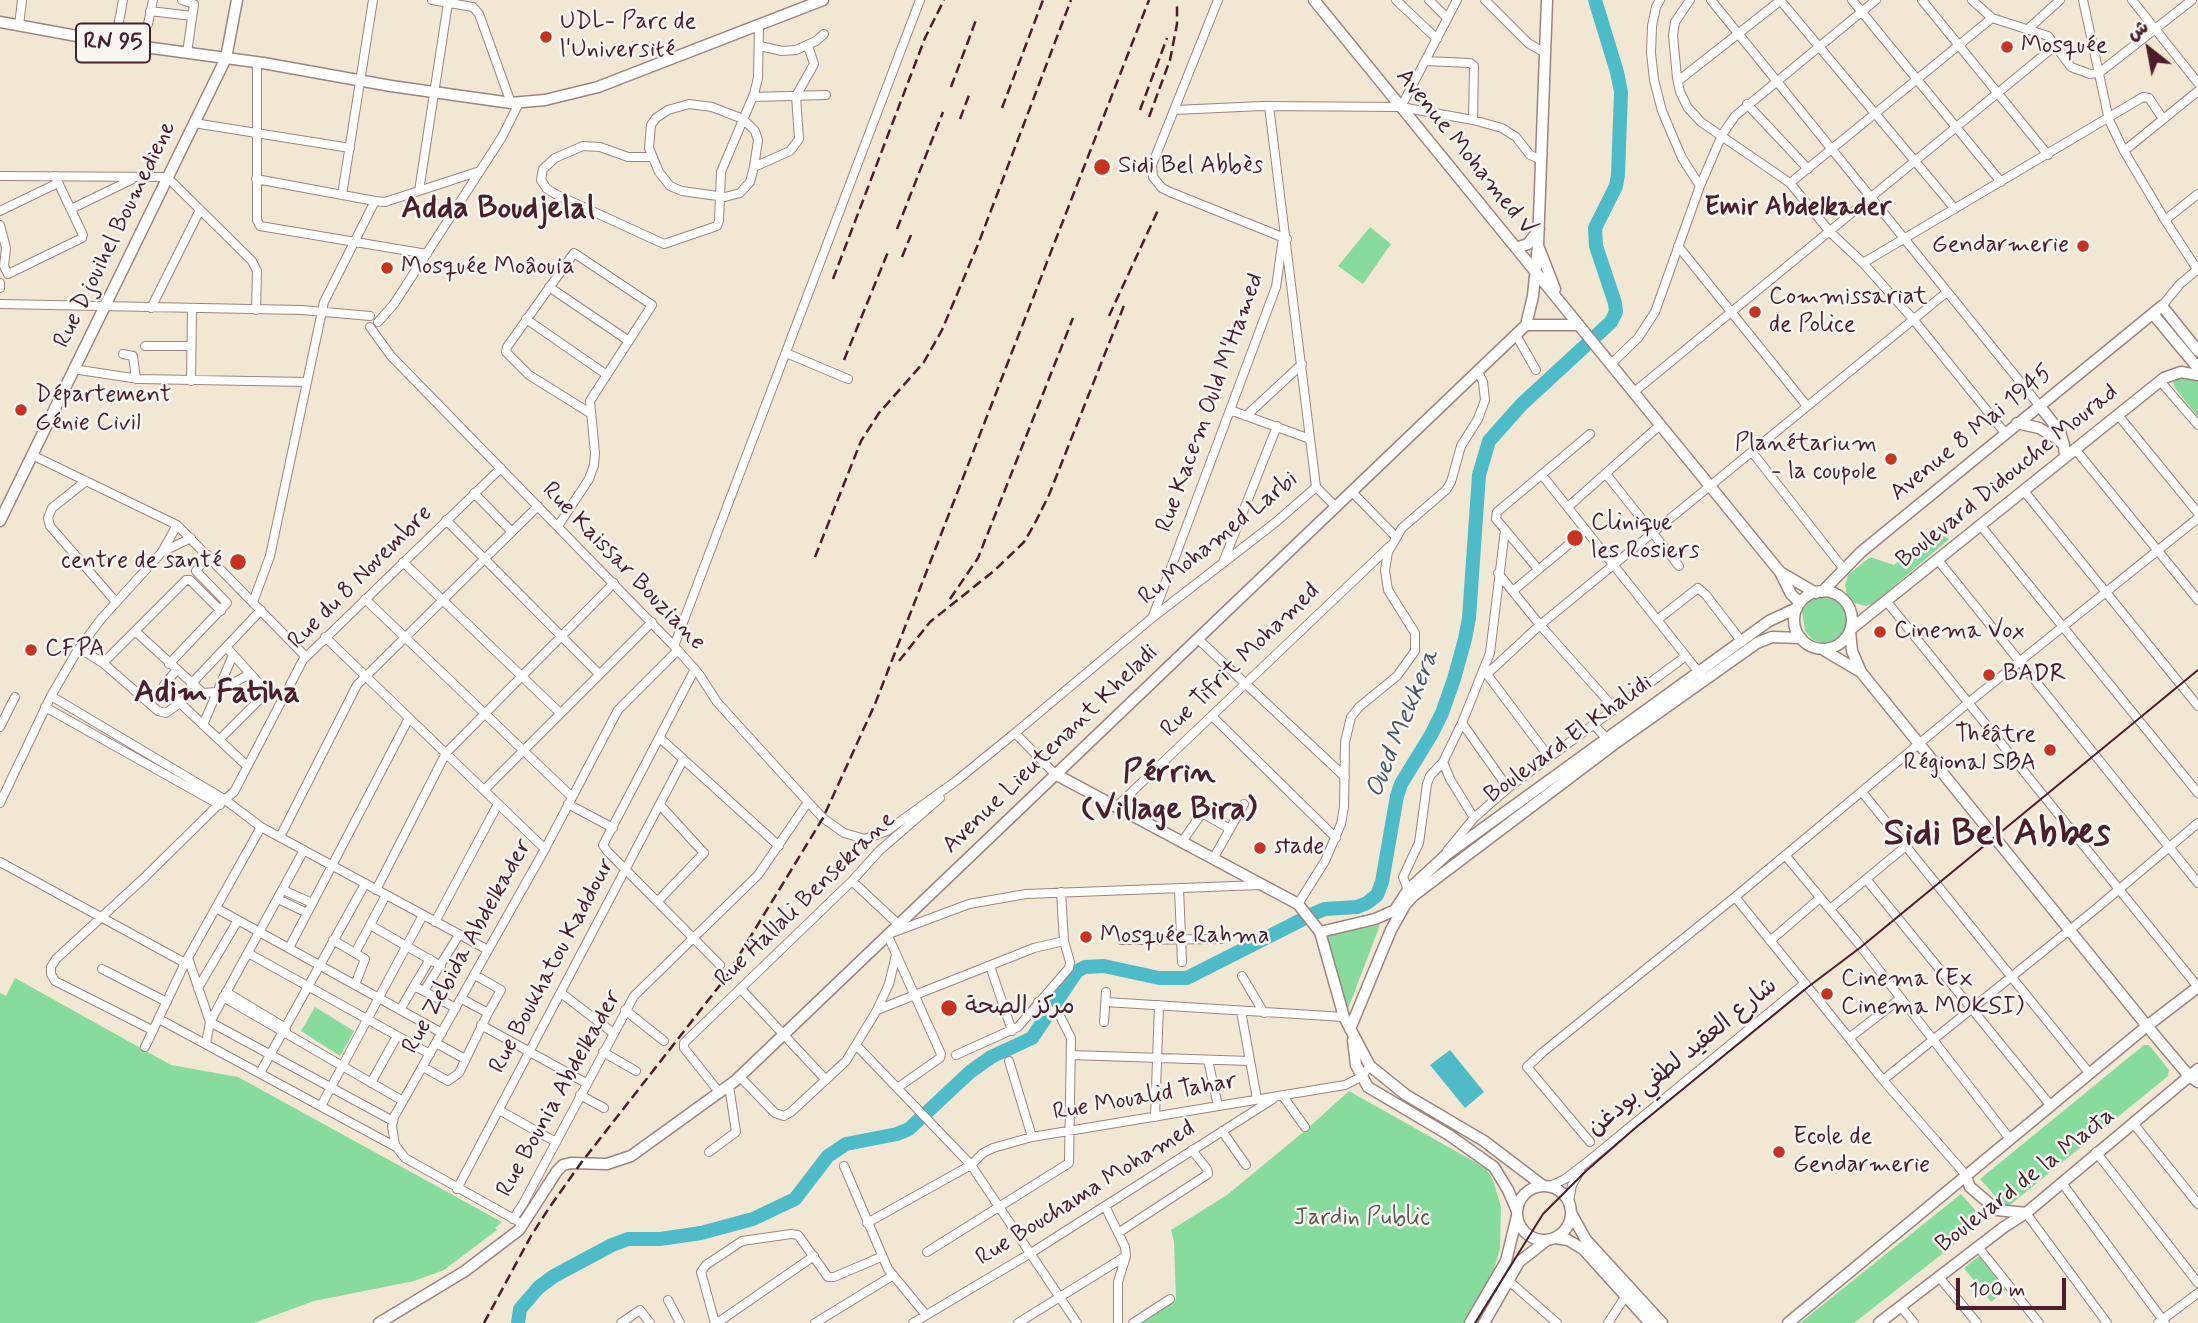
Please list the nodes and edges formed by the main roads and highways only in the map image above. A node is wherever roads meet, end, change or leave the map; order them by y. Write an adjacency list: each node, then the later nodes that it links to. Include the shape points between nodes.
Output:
1 (237, 0): 6 (main road, Rue Djouihel Boumediene)
2 (823, 0): 6 (main road, via 598,87 515,103)
3 (1314, 0): 9 (main road, Avenue Mohamed V)
4 (1547, 0): 7 (main road)
5 (0, 22): 6 (main road, RN 95)
6 (226, 58): 20 (main road, Rue Djouihel Boumediene)
7 (1539, 229): 8 (main road); 9 (main road, via 1528,244)
8 (1538, 245): 10 (main road); 11 (main road)
9 (1516, 248): 10 (main road, Avenue Mohamed V)
10 (1536, 273): 11 (main road, Avenue Mohamed V); 12 (main road)
11 (1564, 307): 13 (main road, Avenue Mohamed V)
12 (1526, 325): 13 (main road); 30 (main road, Avenue Lieutenant Kheladi)
13 (1582, 328): 21 (main road, Avenue Mohamed V)
14 (2192, 350): 15 (main road); 16 (main road); 17 (main road, Avenue 8 Mai 1945, via 2157,310)
15 (2198, 368): 16 (main road, Boulevard Didouche Mourad)
16 (2162, 379): 19 (main road, Boulevard Didouche Mourad)
17 (2039, 405): 18 (main road, Avenue 8 Mai 1945); 19 (main road)
18 (2017, 423): 19 (main road, via 2039,428); 22 (main road, Avenue 8 Mai 1945)
19 (2070, 447): 24 (main road, Boulevard Didouche Mourad, via 2065,457)
20 (0, 521)
21 (1780, 572): 22 (main road); 23 (main road)
22 (1819, 593): 23 (main road); 24 (main road, via 1836,595 1845,602)
23 (1799, 606): 25 (main road, via 1794,620); 28 (main road, via 1769,621)
24 (1850, 630): 26 (main road, via 1839,645); 27 (main road)
25 (1801, 638): 26 (main road); 28 (main road, via 1764,639)
26 (1822, 649): 27 (main road)
27 (1861, 672): 37 (main road)
28 (1702, 676): 29 (main road)
29 (1610, 742): 31 (main road, via 1422,889); 31 (main road, Boulevard El Khalidi, via 1446,855)
30 (1055, 774): 34 (main road, via 1299,904); 53 (main road, Avenue Lieutenant Kheladi, via 740,1077 631,1156 607,1164 563,1166 518,1222 519,1230 465,1271)
31 (1406, 896): 32 (main road, Boulevard El Khalidi); 33 (main road); 35 (main road)
32 (1394, 911): 33 (main road); 35 (main road, Boulevard El Khalidi)
33 (1367, 921): 34 (main road)
34 (1318, 929): 38 (main road)
35 (1391, 930): 38 (main road)
36 (2198, 987): 37 (main road)
37 (2147, 1026): 39 (main road); 44 (main road)
38 (1351, 1032): 40 (main road, via 1370,1066); 41 (main road, via 1356,1065 1368,1087)
39 (2195, 1076): 48 (main road, Boulevard de la Macta)
40 (1410, 1097): 41 (main road); 42 (main road)
41 (1406, 1110): 43 (main road)
42 (1447, 1120): 43 (main road); 45 (main road)
43 (1440, 1131): 49 (main road, via 1494,1167)
44 (1965, 1174): 46 (main road, via 1969,1187); 57 (main road)
45 (1546, 1186): 47 (main road, via 1563,1193); 49 (main road, via 1522,1196)
46 (1997, 1210): 48 (main road); 50 (main road)
47 (1572, 1213): 51 (main road, via 1565,1230); 56 (main road, via 1586,1240)
48 (2026, 1213): 50 (main road, Boulevard de la Macta)
49 (1517, 1214): 51 (main road, via 1530,1236); 54 (main road, via 1500,1273)
50 (1992, 1236): 58 (main road, Boulevard de la Macta)
51 (1551, 1239): 52 (main road, via 1524,1256); 55 (main road, via 1568,1240 1583,1249)
52 (1488, 1320)
53 (379, 1323)
54 (1470, 1323)
55 (1650, 1323)
56 (1662, 1323)
57 (1788, 1323)
58 (1879, 1323)

